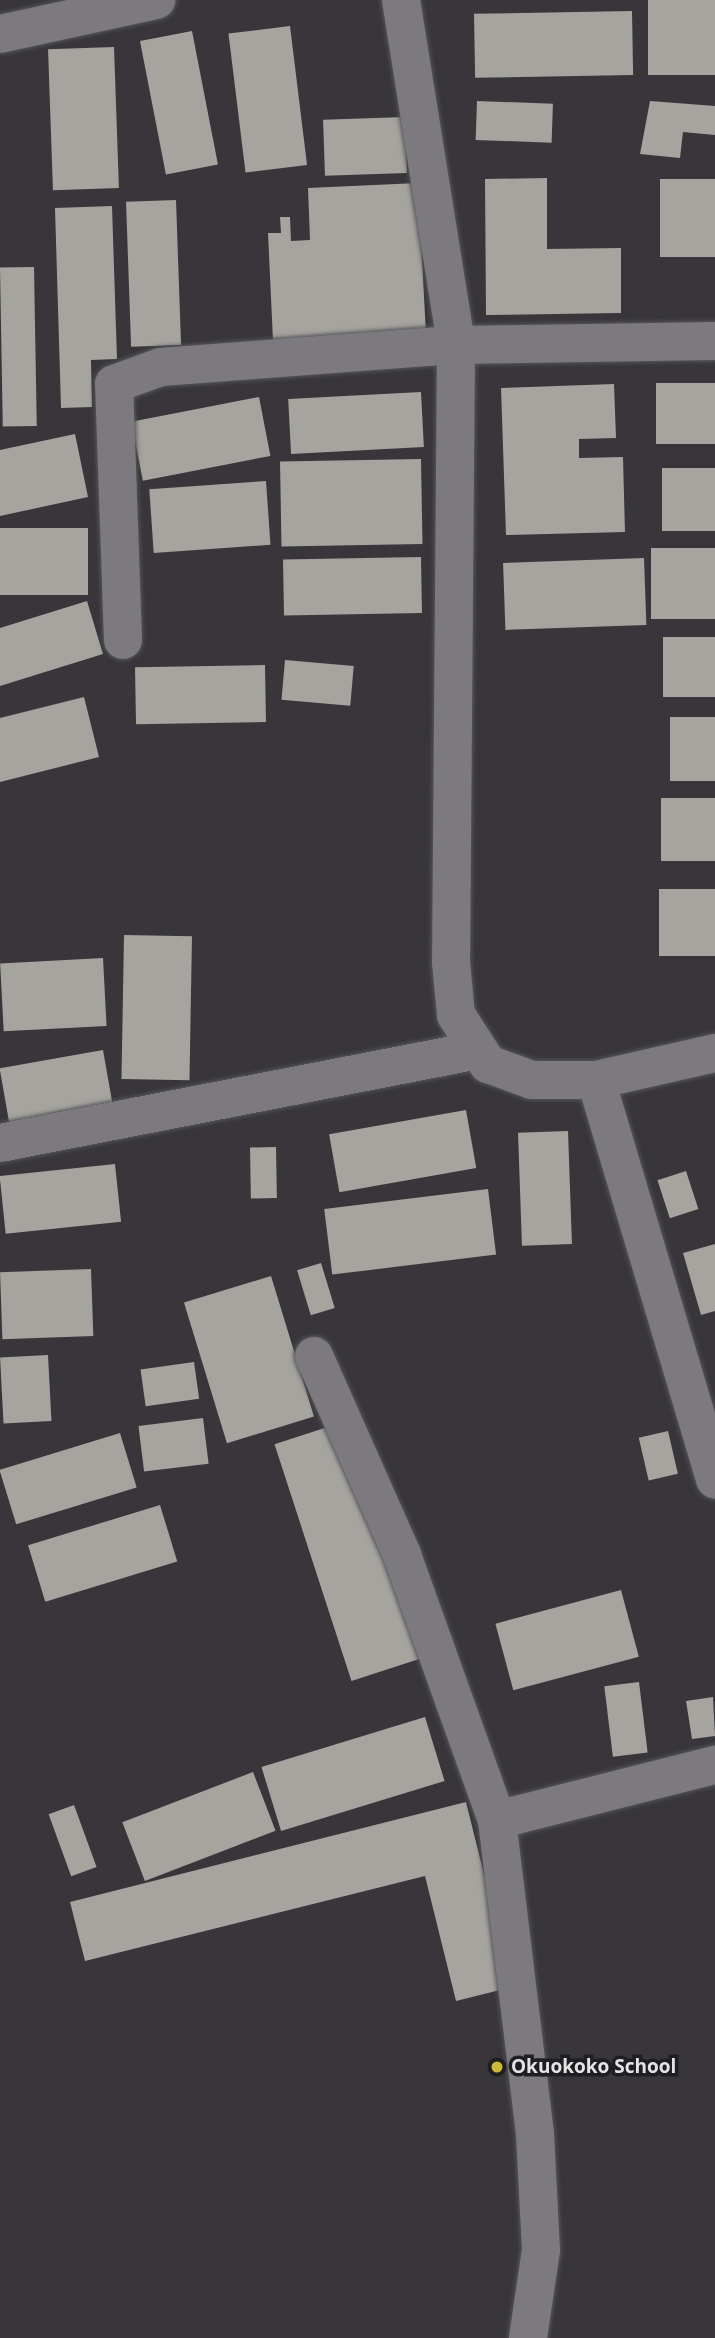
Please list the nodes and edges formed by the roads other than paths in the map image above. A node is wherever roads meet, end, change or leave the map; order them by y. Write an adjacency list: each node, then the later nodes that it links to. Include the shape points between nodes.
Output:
1 (156, 0): 3 (street)
2 (401, 0): 5 (street)
3 (0, 34)
4 (715, 341): 5 (street)
5 (456, 345): 6 (street, via 161,367 114,384); 7 (street, via 451,962 456,1016)
6 (123, 640)
7 (477, 1050): 9 (street, via 488,1064 532,1080); 10 (street)
8 (715, 1053): 9 (street)
9 (596, 1080): 12 (street)
10 (0, 1143)
11 (314, 1356): 14 (street, via 402,1555)
12 (715, 1479)
13 (715, 1765): 14 (street)
14 (497, 1820): 15 (street, via 535,2135 541,2250)
15 (528, 2338)

